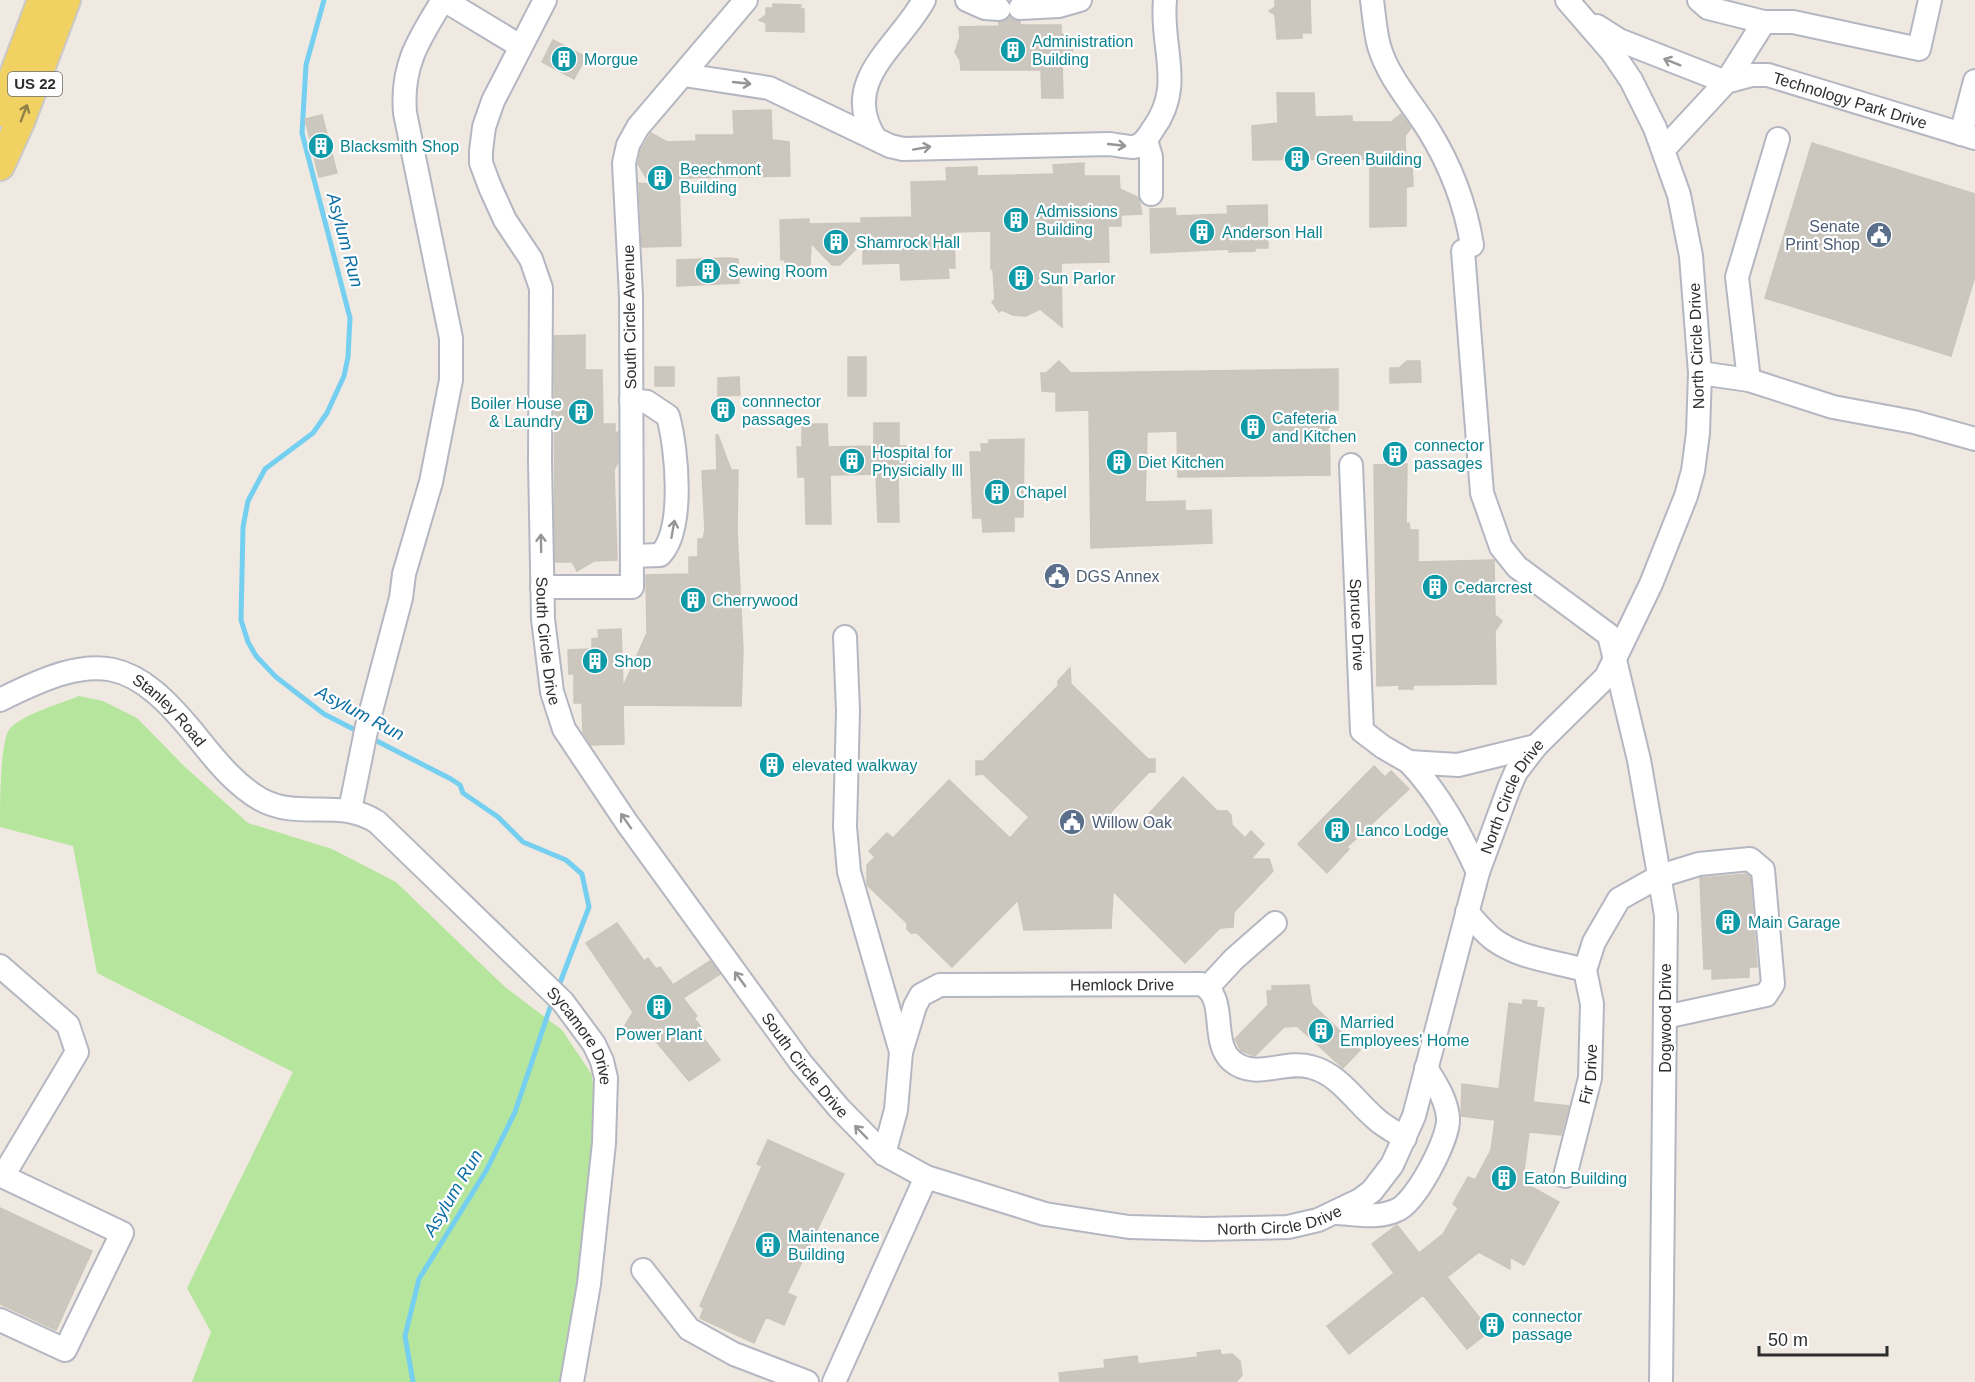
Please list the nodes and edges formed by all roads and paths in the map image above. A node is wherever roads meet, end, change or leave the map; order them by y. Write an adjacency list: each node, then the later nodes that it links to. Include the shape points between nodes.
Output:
1 (42, 0): 19 (main road, US 22)
2 (66, 0): 25 (main road, US 22, one-way to 2)
3 (444, 0): 15 (street); 40 (street, via 410,59 404,96 451,338 451,380 431,482 404,574)
4 (545, 0): 15 (street, South Circle Drive)
5 (746, 0): 16 (street, South Circle Avenue)
6 (924, 0): 21 (street, via 869,79 864,117)
7 (967, 0): 8 (street, via 985,8 1010,9 1059,6)
8 (1080, 0)
9 (1165, 0): 23 (street, via 1168,101)
10 (1372, 0): 35 (street, Dogwood Drive, via 1379,46 1391,74 1428,129 1455,178 1467,211 1482,493 1492,528 1501,548 1517,567 1609,635)
11 (1930, 0): 14 (street, via 1919,49 1793,22)
12 (1571, 4): 18 (street, one-way to 12, via 1619,40); 24 (street, North Circle Drive, via 1632,80)
13 (1713, 4): 14 (street)
14 (1764, 22): 18 (street)
15 (520, 46): 33 (street, South Circle Drive, one-way to 15, via 541,288 531,259 497,204 481,163 481,140 488,114)
16 (684, 75): 21 (street, one-way to 21, via 769,88); 29 (street, South Circle Avenue, via 638,127 624,163 631,296)
17 (1975, 81): 20 (street)
18 (1726, 82): 20 (street, Technology Park Drive, via 1768,75); 24 (street)
19 (0, 112)
20 (1968, 136)
21 (875, 138): 23 (street, one-way to 23, via 890,146 915,150 933,146 1133,147)
22 (1778, 139): 28 (street, via 1737,277)
23 (1146, 140): 26 (street)
24 (1664, 149): 27 (street, North Circle Drive, via 1679,195 1691,256)
25 (0, 166)
26 (1151, 194)
27 (1700, 373): 28 (street); 35 (street, North Circle Drive, via 1698,433 1686,496 1651,584)
28 (1749, 380): 30 (street, via 1833,407 1914,422)
29 (631, 400): 32 (street, South Circle Avenue); 32 (street, one-way to 29, via 660,555 669,547 675,528 675,441 668,416 647,402)
30 (1975, 439)
31 (1351, 465): 38 (street, Spruce Drive, via 1362,731)
32 (632, 556): 33 (street, South Circle Avenue, via 632,587)
33 (542, 587): 52 (street, South Circle Drive, one-way to 33, via 801,1063 575,750 552,692)
34 (846, 637): 49 (street, via 845,827 849,872)
35 (1614, 659): 37 (street, North Circle Drive, via 1593,692); 42 (street, Dogwood Drive, via 1639,760)
36 (0, 700): 39 (street, Stanley Road, via 64,672 123,672 168,701 217,761 249,792 286,809)
37 (1536, 746): 38 (street, Spruce Drive, via 1458,765); 41 (street, North Circle Drive, via 1516,772)
38 (1409, 762): 41 (street, Spruce Drive, via 1444,805)
39 (322, 810): 40 (street, Sycamore Drive)
40 (350, 810): 59 (street, Sycamore Drive, via 367,815 388,831 556,995 594,1044 606,1078 604,1143 582,1338)
41 (1478, 872): 43 (street, North Circle Drive)
42 (1660, 876): 46 (street, Fir Drive, via 1619,899 1594,942); 48 (street, Dogwood Drive, via 1666,915); 48 (street, Fir Drive, via 1699,864 1750,859 1763,870 1773,984 1766,995)
43 (1467, 912): 46 (street, via 1493,938 1512,950 1533,959); 50 (street, North Circle Drive)
44 (1275, 923): 47 (street)
45 (0, 966): 53 (street, via 68,1025 77,1052)
46 (1585, 970): 54 (street, Fir Drive, via 1592,1004 1590,1078)
47 (1208, 987): 49 (street, Hemlock Drive, via 1196,982 940,985 921,995); 51 (street, via 1216,1002 1221,1041 1231,1059 1251,1070 1288,1065 1317,1069)
48 (1665, 1017): 62 (street, Dogwood Drive)
49 (901, 1052): 52 (street, Hemlock Drive, via 900,1086)
50 (1426, 1068): 51 (street, North Circle Drive); 56 (street, via 1446,1103 1449,1121 1424,1178 1399,1210 1380,1215)
51 (1405, 1138): 56 (street, North Circle Drive, via 1392,1165 1372,1191)
52 (884, 1154): 55 (street, South Circle Drive)
53 (1, 1176): 58 (street, via 122,1233 65,1350)
54 (1565, 1176)
55 (926, 1177): 56 (street, North Circle Drive, via 1045,1214 1129,1227 1288,1227); 61 (street)
56 (1335, 1213)
57 (643, 1270): 60 (street, via 689,1329 734,1354)
58 (0, 1320)
59 (572, 1382)
60 (807, 1382)
61 (834, 1382)
62 (1661, 1382)

